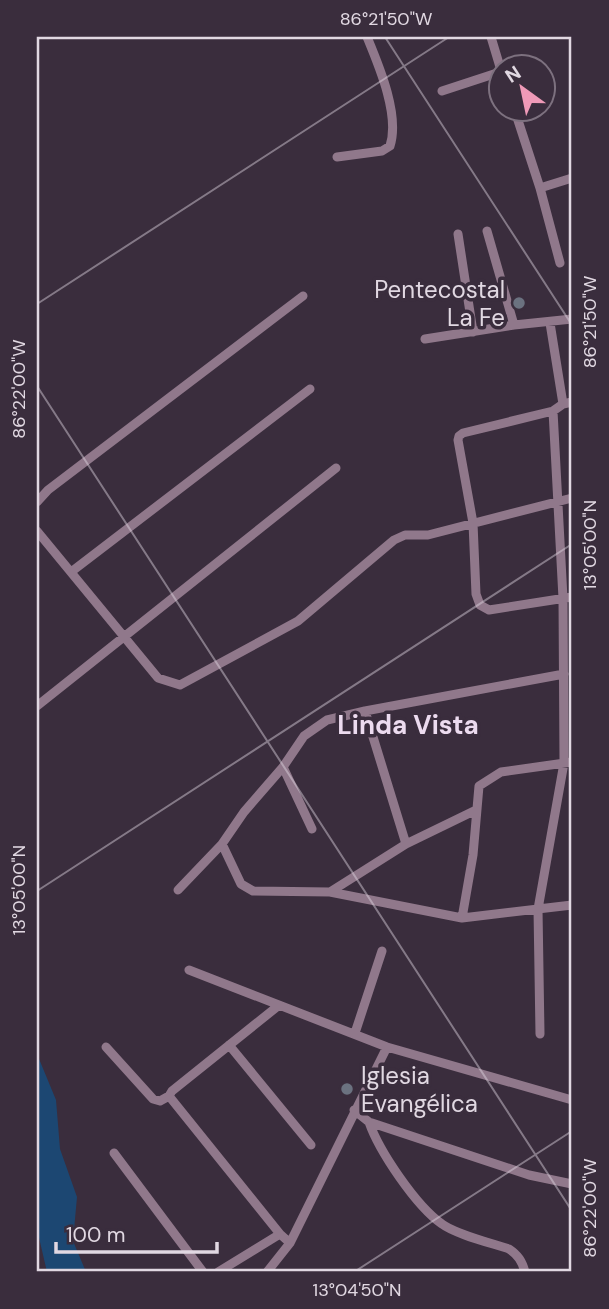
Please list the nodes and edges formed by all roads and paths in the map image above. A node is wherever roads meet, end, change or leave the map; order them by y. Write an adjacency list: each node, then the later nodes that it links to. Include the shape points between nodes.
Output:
1 (367, 37): 5 (street, via 385,80 393,134 390,146)
2 (486, 77): 3 (street)
3 (442, 91)
4 (519, 122): 7 (street)
5 (337, 157)
6 (572, 178): 7 (street)
7 (540, 188): 10 (street)
8 (487, 232): 14 (street)
9 (458, 234): 15 (street)
10 (560, 263)
11 (303, 296): 23 (street)
12 (572, 319): 13 (street)
13 (550, 323): 14 (street); 18 (street)
14 (514, 324): 15 (street)
15 (473, 332): 16 (street)
16 (425, 339)
17 (310, 389): 26 (street)
18 (568, 403): 19 (street)
19 (553, 411): 22 (street); 24 (street, via 459,436)
20 (336, 468): 28 (street)
21 (572, 498): 22 (street)
22 (558, 501): 24 (street); 27 (street)
23 (37, 502)
24 (473, 523): 27 (street, via 480,605 489,610); 28 (street, via 394,540 299,621 180,685 158,678)
25 (37, 531): 26 (street)
26 (71, 572): 28 (street)
27 (568, 598): 29 (street)
28 (125, 637): 30 (street)
29 (564, 674): 31 (street); 32 (street)
30 (37, 706)
31 (365, 711): 33 (street, via 327,720 304,736); 37 (street)
32 (568, 763): 34 (street, via 500,772 479,786); 41 (street)
33 (283, 767): 35 (street); 36 (street)
34 (476, 810): 37 (street); 42 (street)
35 (312, 829)
36 (222, 844): 38 (street); 39 (street, via 241,884 253,891)
37 (406, 844): 39 (street)
38 (178, 890)
39 (330, 892): 42 (street)
40 (572, 905): 41 (street)
41 (538, 909): 42 (street); 47 (street)
42 (462, 918)
43 (382, 951): 46 (street)
44 (189, 970): 45 (street)
45 (278, 1006): 46 (street); 48 (street)
46 (355, 1033): 50 (street)
47 (540, 1034)
48 (229, 1045): 51 (street); 55 (street)
49 (106, 1047): 51 (street, via 153,1099)
50 (387, 1047): 52 (street); 53 (street)
51 (169, 1096): 58 (street)
52 (572, 1100)
53 (354, 1110): 54 (street); 59 (street)
54 (369, 1122): 57 (street, via 529,1175); 63 (street, via 381,1150 423,1206 443,1225 517,1254)
55 (311, 1145)
56 (114, 1153): 60 (street)
57 (572, 1184)
58 (280, 1234): 59 (street); 61 (street)
59 (290, 1243): 62 (street)
60 (203, 1272)
61 (218, 1272)
62 (267, 1272)
63 (524, 1272)

